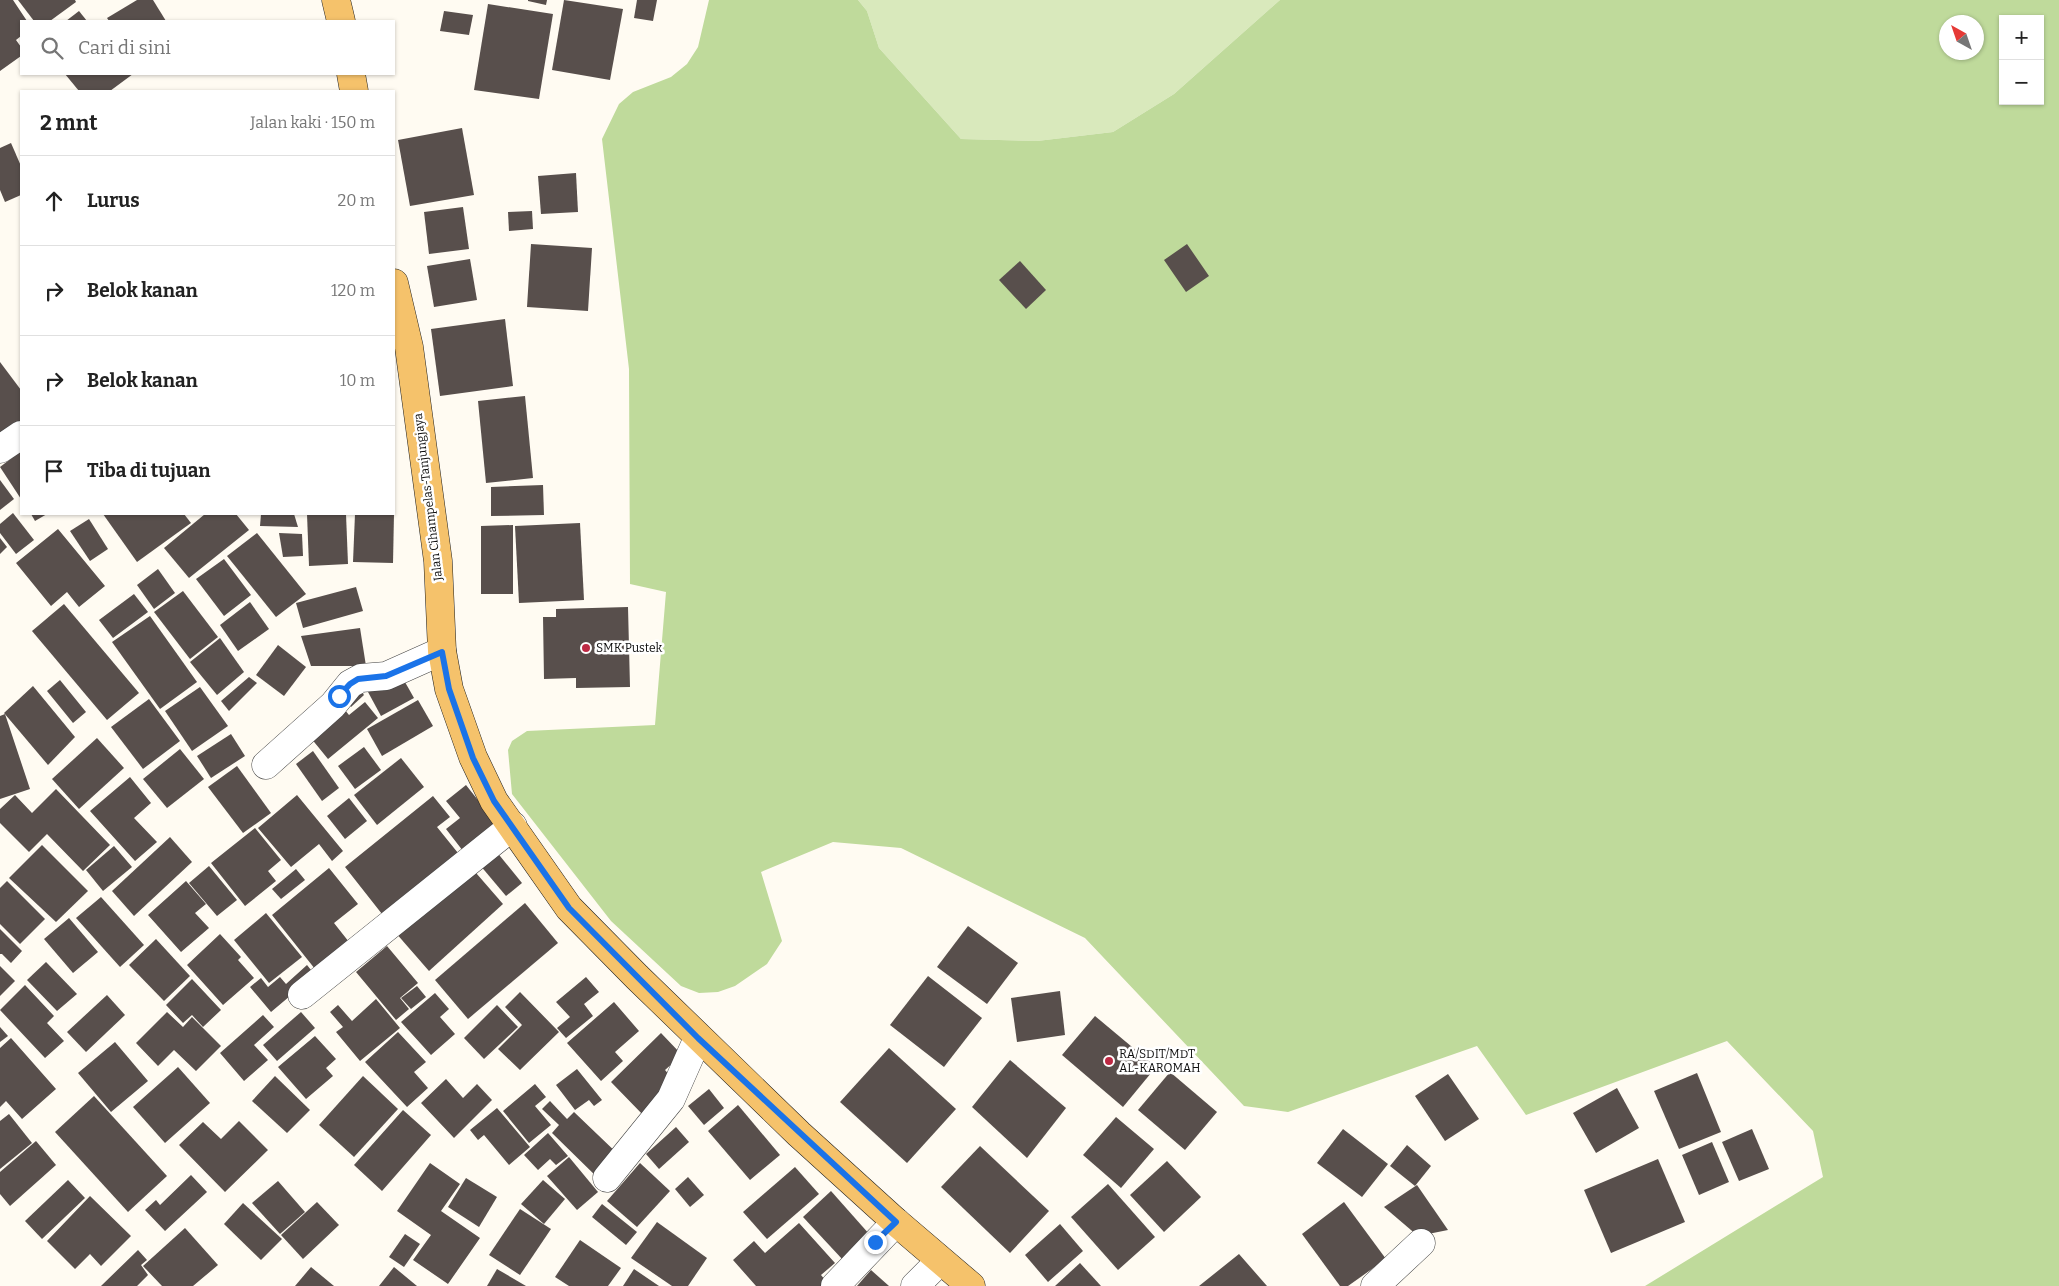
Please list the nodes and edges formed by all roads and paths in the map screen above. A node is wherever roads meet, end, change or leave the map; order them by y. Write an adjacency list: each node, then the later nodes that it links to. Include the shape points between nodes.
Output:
1 (336, 0): 2 (main road)
2 (341, 20)
3 (351, 75): 4 (main road)
4 (354, 90)
5 (395, 287): 8 (main road, Jalan Cihampelas-Tanjungjaya, via 410,346 438,561)
6 (20, 435): 7 (street)
7 (0, 449)
8 (442, 652): 9 (street, via 386,676 361,678 350,684 333,705); 10 (main road, Jalan Cihampelas-Tanjungjaya, via 449,689 473,758 494,801)
9 (266, 765)
10 (512, 826): 11 (street); 12 (main road, Jalan Cihampelas-Tanjungjaya, via 569,908)
11 (302, 995)
12 (698, 1038): 13 (street, via 671,1099); 14 (main road, Jalan Cihampelas-Tanjungjaya)
13 (607, 1178)
14 (896, 1222): 16 (main road, Jalan Cihampelas-Tanjungjaya); 17 (street)
15 (1421, 1243): 20 (street)
16 (940, 1261): 18 (street); 19 (main road, Jalan Cihampelas-Tanjungjaya)
17 (835, 1286)
18 (915, 1286)
19 (971, 1286)
20 (1375, 1286)

